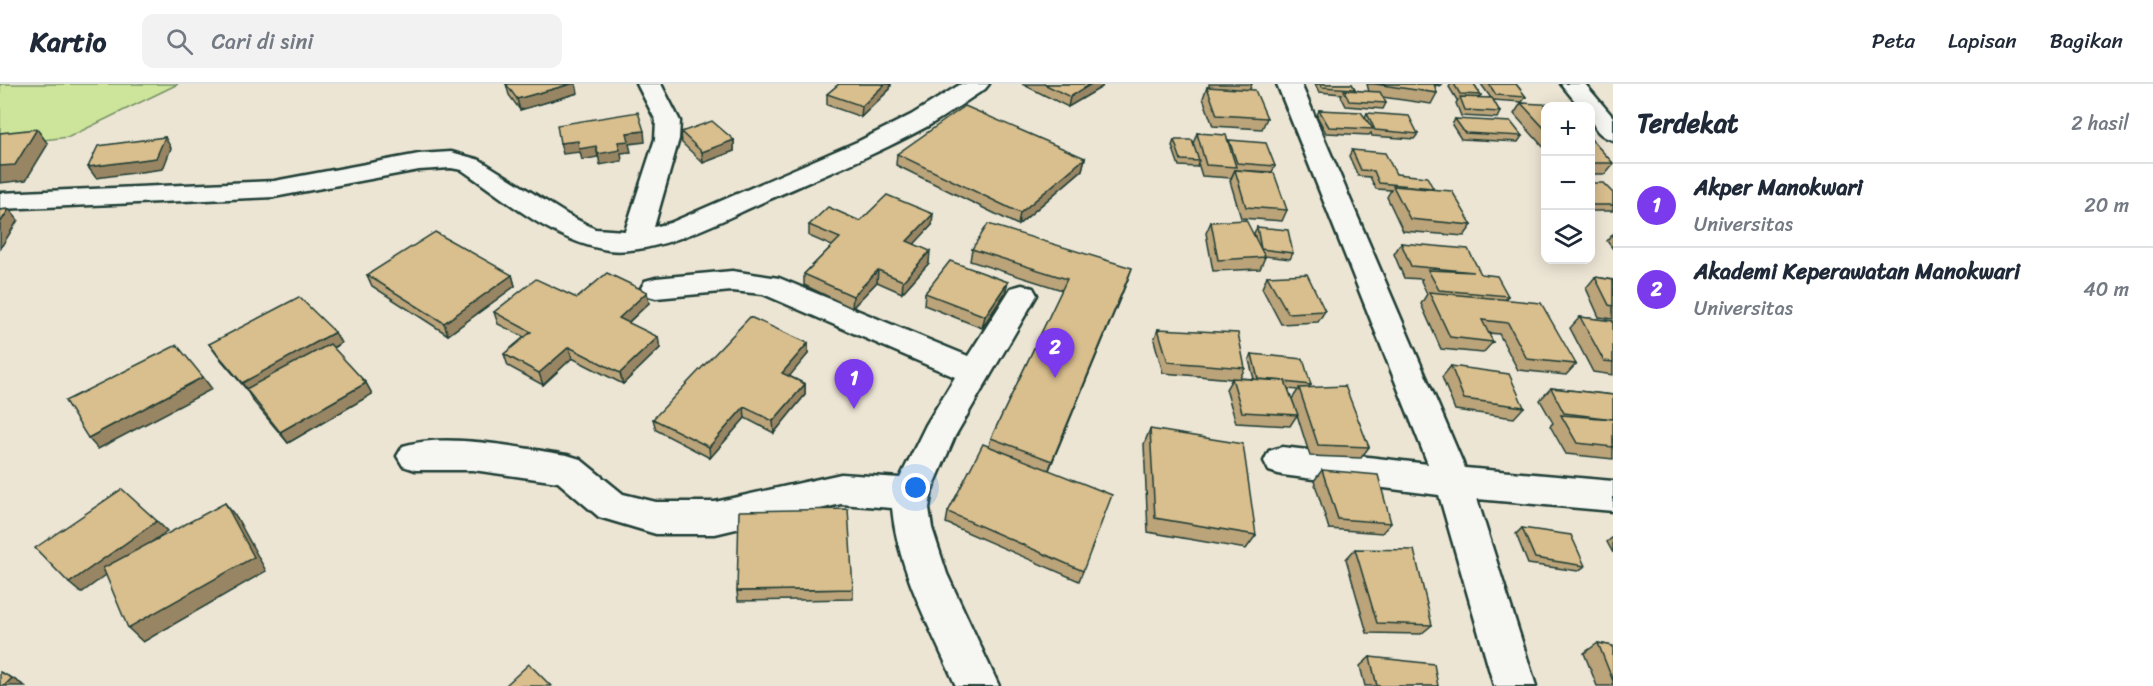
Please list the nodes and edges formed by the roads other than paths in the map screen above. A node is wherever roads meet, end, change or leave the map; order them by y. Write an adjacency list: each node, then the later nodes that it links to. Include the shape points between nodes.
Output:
1 (649, 84): 7 (street, via 668,121 667,139)
2 (977, 84): 7 (street, via 920,120 868,146 679,229)
3 (1289, 84): 13 (street)
4 (1573, 84): 5 (street)
5 (1613, 133)
6 (0, 201): 7 (street, via 274,189 419,162 451,160 471,165 587,236 610,241)
7 (636, 240)
8 (656, 288): 10 (street, via 732,281 768,285)
9 (1022, 295): 10 (street)
10 (976, 373): 14 (street, via 938,437)
11 (415, 456): 14 (street, via 473,456 567,469 612,506 656,518 715,518 841,489)
12 (1282, 461): 13 (street)
13 (1452, 482): 15 (street); 17 (street)
14 (913, 494): 16 (street, via 910,507 920,556)
15 (1613, 496)
16 (978, 686)
17 (1515, 686)

